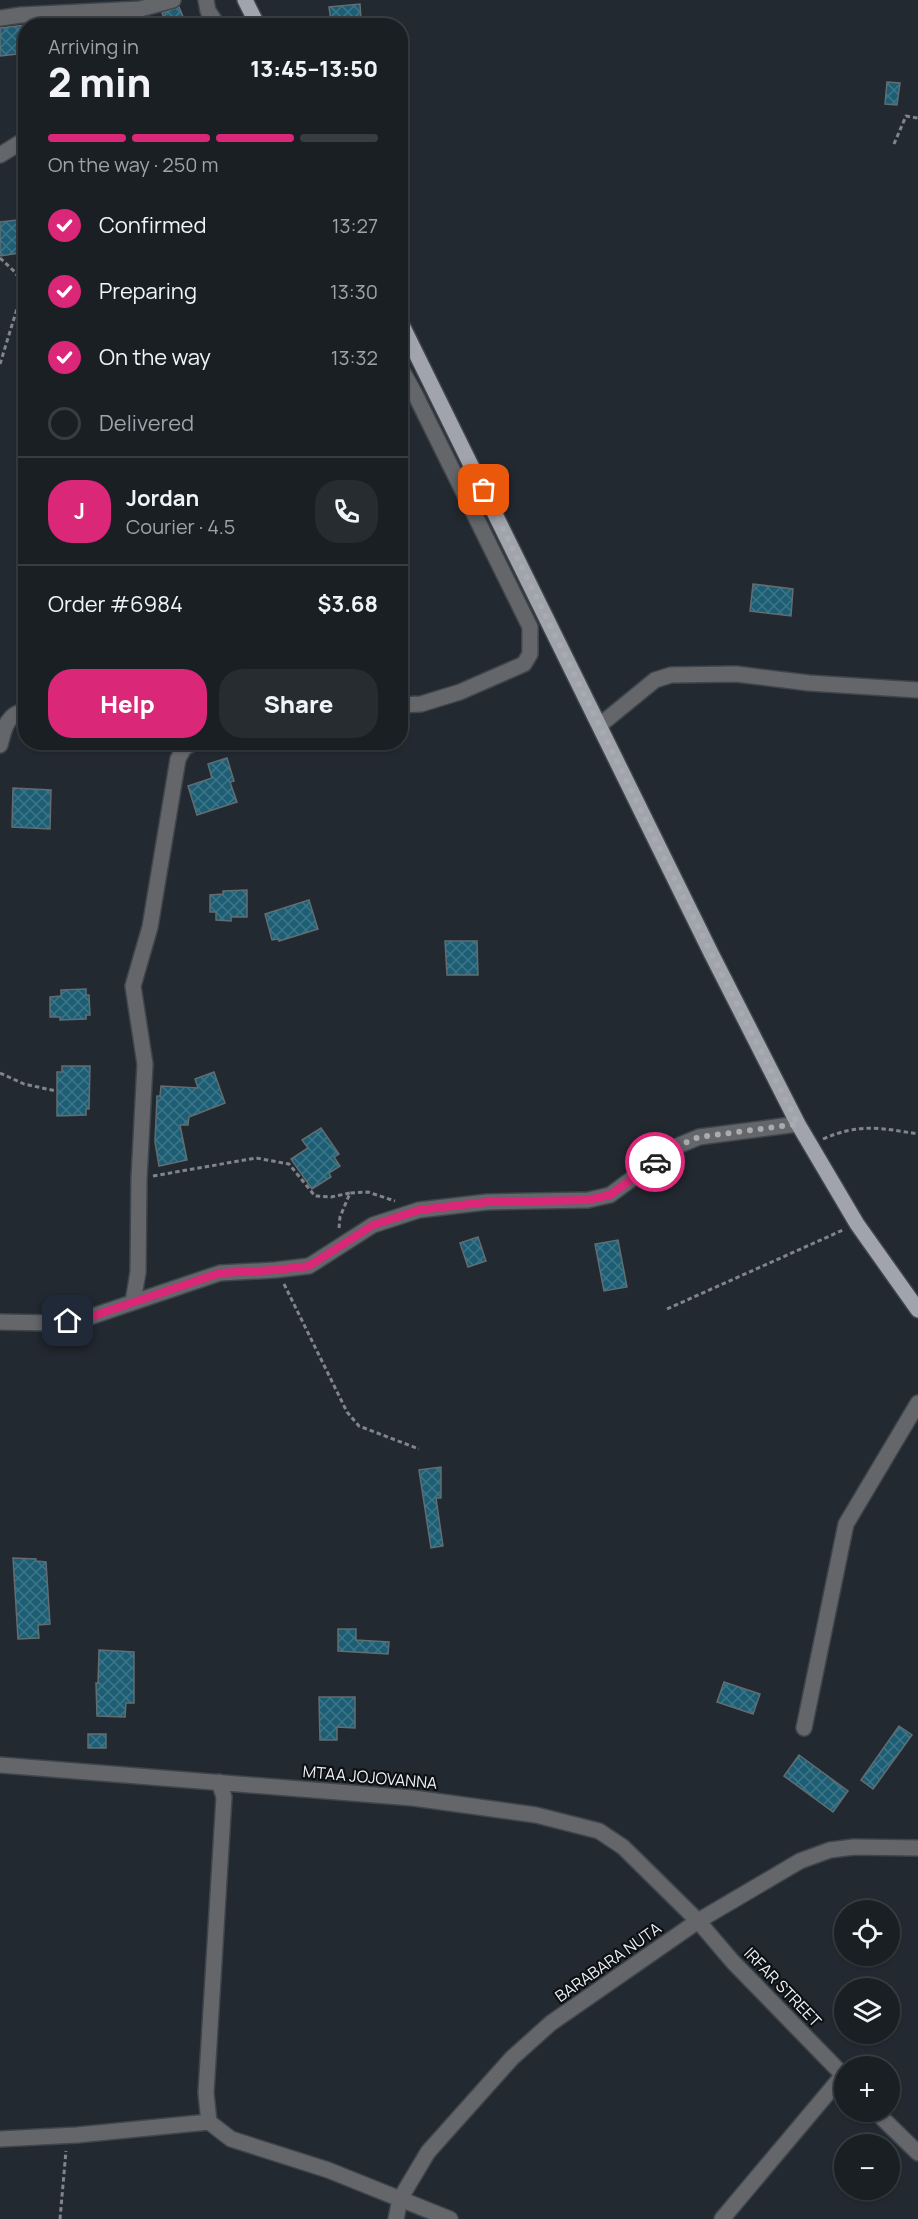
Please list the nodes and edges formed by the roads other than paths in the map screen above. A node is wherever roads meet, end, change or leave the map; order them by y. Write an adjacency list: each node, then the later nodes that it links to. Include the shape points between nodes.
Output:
1 (173, 0): 4 (street, via 140,9)
2 (206, 0): 5 (street)
3 (245, 0): 6 (main road)
4 (0, 18)
5 (213, 18)
6 (254, 18)
7 (18, 144): 8 (street)
8 (0, 155)
9 (408, 339): 14 (main road)
10 (408, 382): 12 (street, via 530,627 530,654 524,664 460,692)
11 (918, 690): 14 (street, via 736,674 671,675 655,680)
12 (408, 705)
13 (18, 714): 15 (street, via 5,725)
14 (600, 725): 17 (main road)
15 (0, 745)
16 (183, 750): 18 (street, via 178,759 150,927 133,986 145,1064)
17 (798, 1124): 18 (street, via 699,1137 675,1147 610,1195 588,1200 487,1202 419,1210 373,1225 309,1266 220,1273); 19 (main road, via 857,1224)
18 (134, 1302): 20 (street, via 84,1319)
19 (916, 1305)
20 (0, 1322)
21 (918, 1402): 22 (street, via 846,1524)
22 (804, 1728)
23 (0, 1765): 24 (street, MTAA JOJOVANNA)
24 (219, 1782): 26 (street, MTAA JOJOVANNA, via 413,1798 536,1815 599,1831 623,1847); 29 (street, via 224,1797 206,2093)
25 (918, 1848): 26 (street, BARABARA NUTA, via 830,1850 800,1861)
26 (698, 1921): 27 (street, IRFAR STREET); 33 (street, BARABARA NUTA, via 551,2023 512,2058 428,2152)
27 (834, 2066)
28 (834, 2088): 36 (street)
29 (209, 2122): 31 (street); 33 (street, via 231,2139 328,2170)
30 (886, 2122): 32 (street)
31 (0, 2139)
32 (918, 2153)
33 (400, 2199): 34 (street, BARABARA NUTA); 35 (street)
34 (396, 2219)
35 (450, 2219)
36 (723, 2219)

